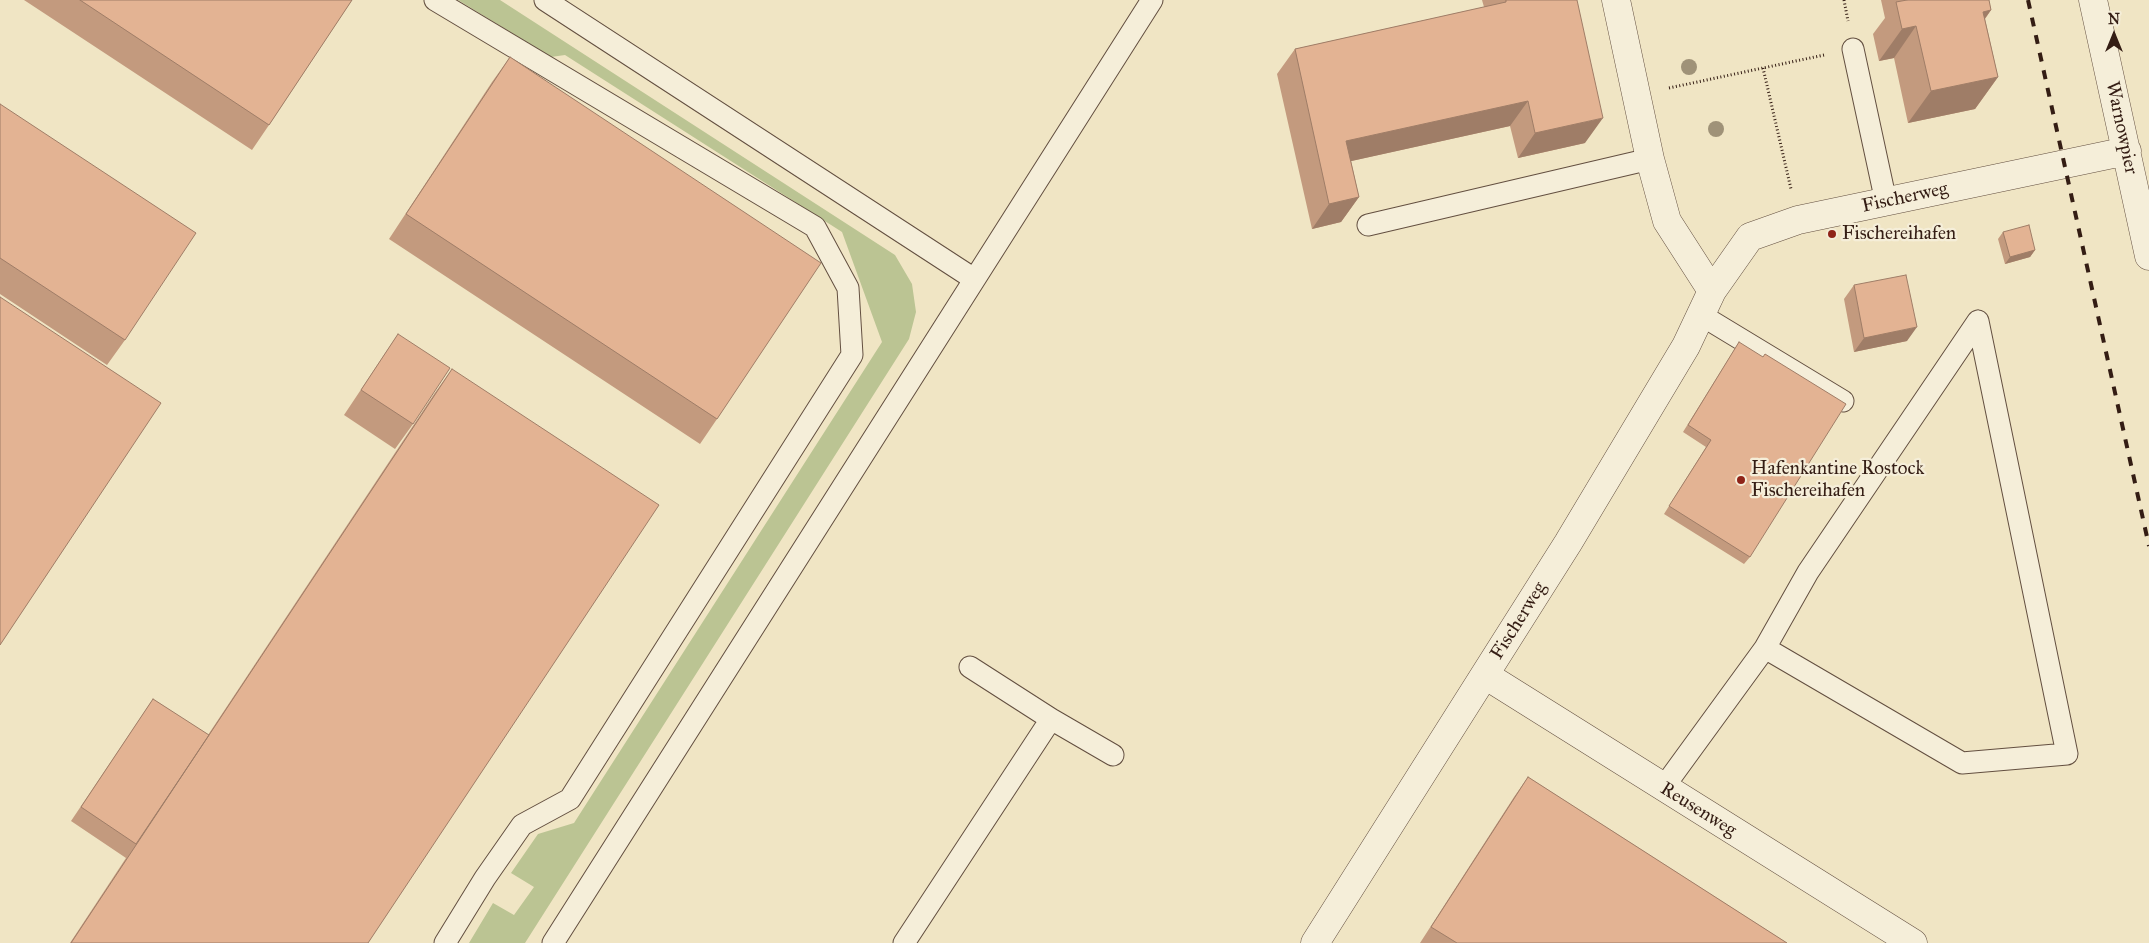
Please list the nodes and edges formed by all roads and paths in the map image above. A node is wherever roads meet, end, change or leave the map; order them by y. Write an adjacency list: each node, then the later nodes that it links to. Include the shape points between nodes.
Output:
1 (435, 0): 24 (lane, via 815,227 848,288 852,355 570,799 522,824)
2 (545, 0): 15 (lane)
3 (1152, 0): 15 (lane)
4 (1616, 0): 8 (street)
5 (2093, 0): 9 (street, Warnowpier)
6 (1853, 49): 7 (path); 11 (lane)
7 (1763, 68): 8 (path); 12 (path)
8 (1636, 95): 10 (street)
9 (2127, 151): 11 (street, Fischerweg); 14 (street, Warnowpier)
10 (1650, 159): 13 (lane); 16 (street, via 1667,221)
11 (1886, 202): 12 (street, Fischerweg)
12 (1798, 220): 16 (street, Fischerweg, via 1750,237)
13 (1368, 225)
14 (2149, 256)
15 (974, 279): 25 (lane)
16 (1706, 303): 17 (lane); 20 (street, Fischerweg, via 1686,346)
17 (1843, 401)
18 (1765, 648): 18 (lane, via 1962,763 2067,754 1978,322 1808,572); 23 (lane)
19 (970, 667): 21 (lane)
20 (1485, 675): 23 (street, Reusenweg); 27 (street, Fischerweg)
21 (1051, 719): 22 (lane); 26 (lane)
22 (1113, 755)
23 (1664, 788): 28 (street, Reusenweg)
24 (445, 943)
25 (553, 943)
26 (904, 943)
27 (1315, 943)
28 (1912, 943)

